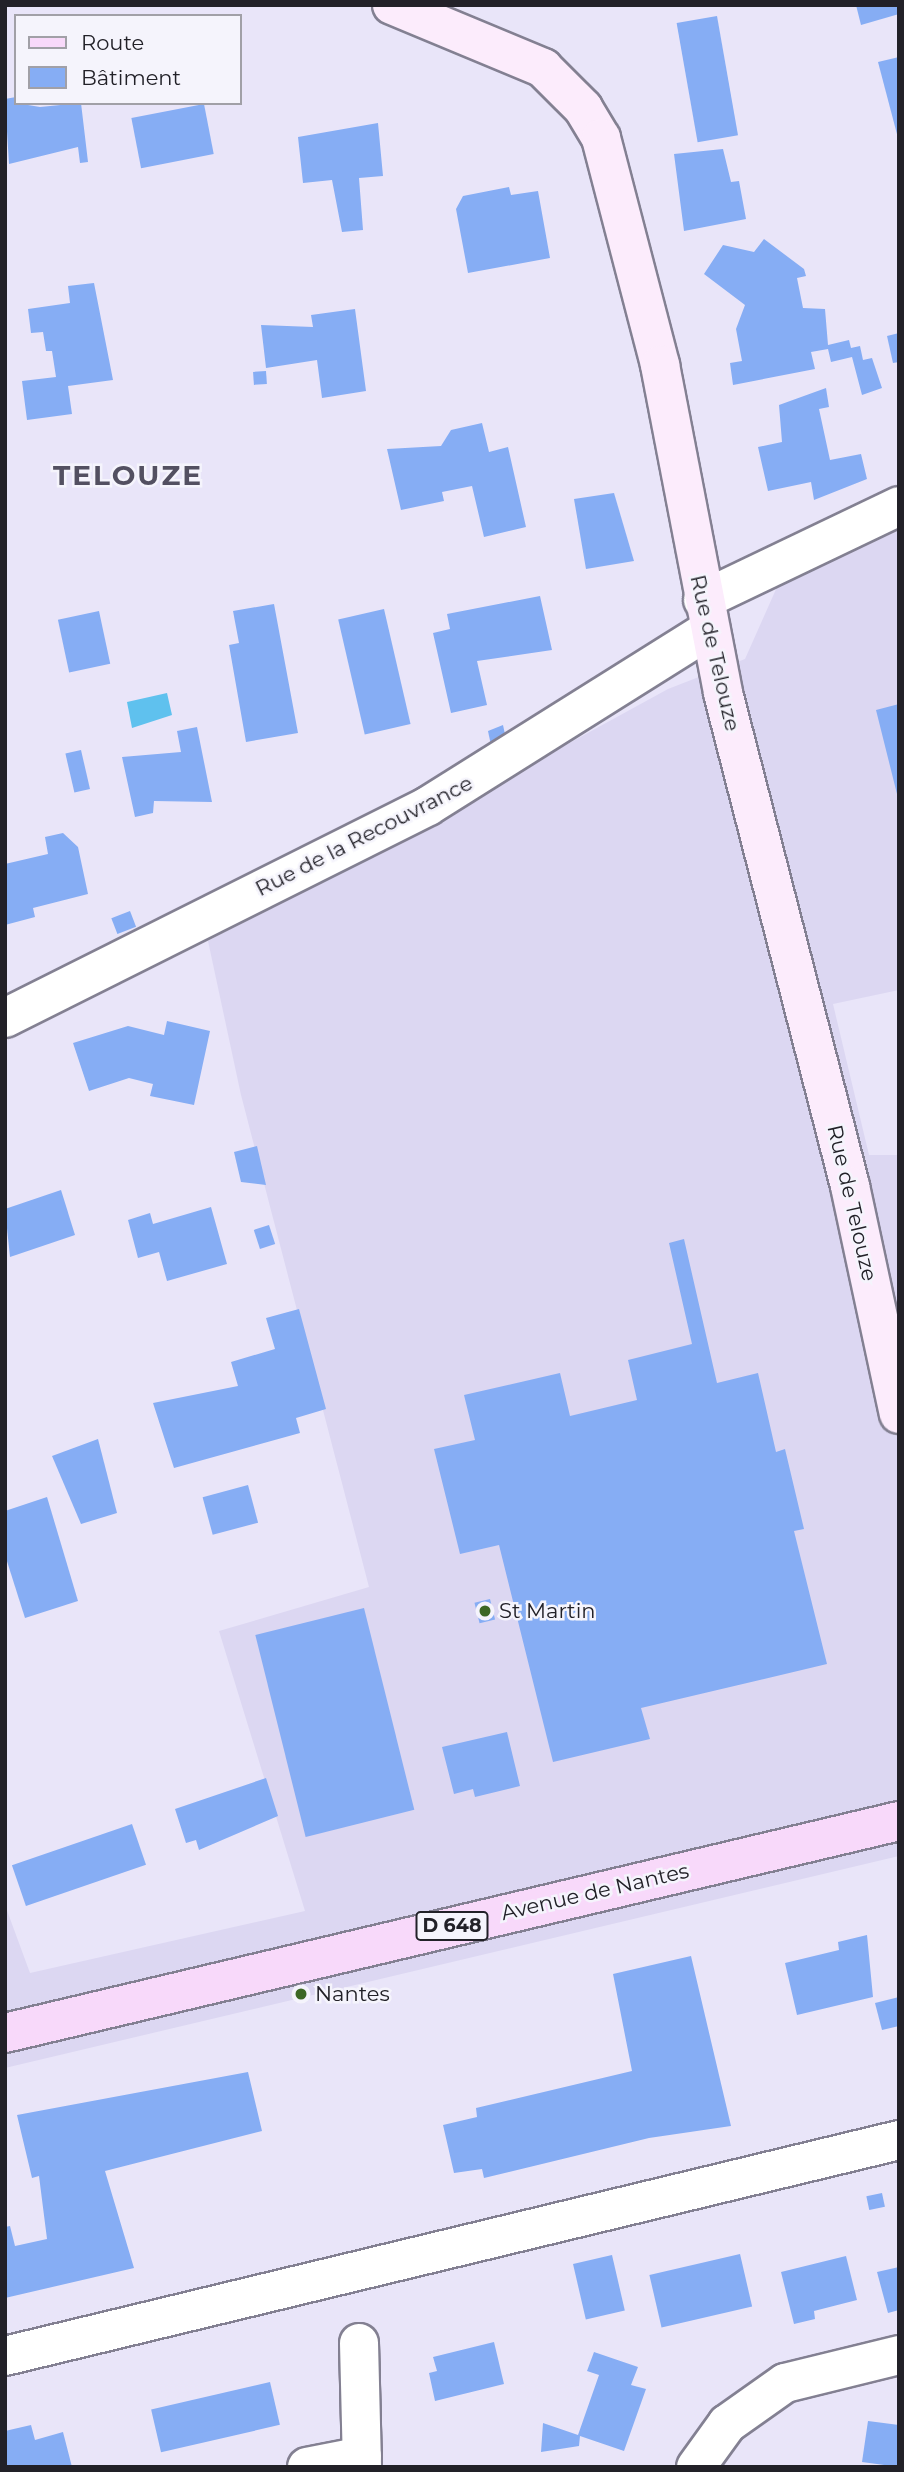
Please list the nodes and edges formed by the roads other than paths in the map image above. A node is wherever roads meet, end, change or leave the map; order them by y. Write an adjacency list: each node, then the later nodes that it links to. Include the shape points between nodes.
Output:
1 (392, 5): 3 (street, Rue de Telouze, via 543,68 583,108 601,138 660,365)
2 (899, 506): 3 (street, Rue de la Recouvrance)
3 (706, 615): 4 (street, Rue de la Recouvrance, via 428,806); 5 (street, Rue de Telouze, via 778,920 850,1186)
4 (5, 1018)
5 (899, 1415)
6 (899, 1821): 7 (main road, Avenue de Nantes / D 648)
7 (5, 2033)
8 (899, 2140): 10 (street)
9 (359, 2343): 12 (street)
10 (5, 2356)
11 (899, 2356): 14 (street, via 785,2383 727,2424)
12 (362, 2461): 13 (street)
13 (307, 2467)
14 (696, 2467)

